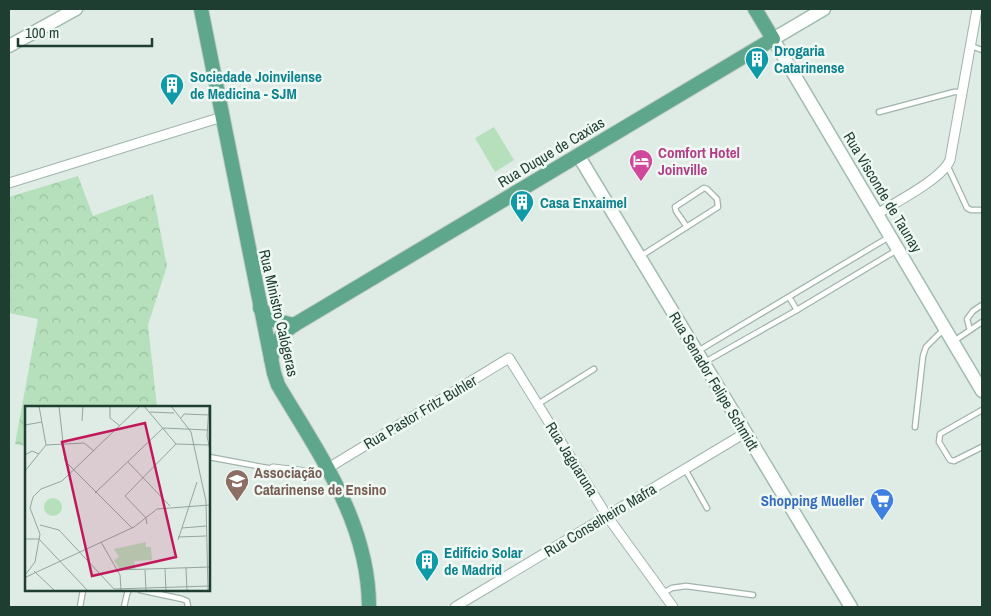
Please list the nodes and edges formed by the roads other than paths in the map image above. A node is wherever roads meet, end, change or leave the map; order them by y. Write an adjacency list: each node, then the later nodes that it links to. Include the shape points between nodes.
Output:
1 (76, 9): 7 (main road)
2 (201, 9): 12 (main road, Rua Ministro Calógeras)
3 (755, 9): 6 (main road, Rua Visconde de Taunay)
4 (824, 9): 6 (main road, Rua Duque de Caxias)
5 (977, 9): 8 (street)
6 (773, 38): 13 (main road, Rua Duque de Caxias); 17 (main road, Rua Visconde de Taunay)
7 (9, 46)
8 (971, 46): 9 (lane); 10 (street)
9 (982, 50)
10 (962, 92): 11 (lane); 14 (street)
11 (879, 112)
12 (222, 117): 15 (street); 24 (main road, Rua Ministro Calógeras)
13 (578, 155): 21 (main road, Rua Senador Felipe Schmidt); 27 (main road, Rua Duque de Caxias)
14 (948, 166): 16 (lane, via 967,208); 17 (street, via 935,178)
15 (9, 183)
16 (982, 210)
17 (877, 214): 19 (main road, Rua Visconde de Taunay)
18 (686, 227): 18 (lane, via 675,207 707,189 717,199 718,206); 21 (lane)
19 (890, 236): 20 (main road, Rua Visconde de Taunay); 22 (lane)
20 (898, 249): 25 (lane); 28 (main road, Rua Visconde de Taunay)
21 (639, 257): 32 (main road, Rua Senador Felipe Schmidt)
22 (789, 297): 25 (lane); 32 (lane)
23 (982, 305): 29 (lane, via 967,319)
24 (260, 308): 27 (main road, via 272,320); 33 (main road, Rua Ministro Calógeras)
25 (797, 310): 32 (lane)
26 (982, 322): 29 (lane)
27 (294, 325): 33 (main road, Rua Duque de Caxias, via 276,342)
28 (945, 328): 30 (main road, Rua Visconde de Taunay); 38 (lane, via 926,347 923,356)
29 (970, 330): 30 (lane)
30 (953, 342): 35 (main road, Rua Visconde de Taunay)
31 (510, 358): 36 (street, Rua Jaguaruna); 42 (street, Rua Pastor Fritz Buhler)
32 (700, 358): 39 (main road, Rua Senador Felipe Schmidt)
33 (270, 359): 42 (main road, Rua Ministro Calógeras, via 278,385)
34 (594, 369): 36 (lane)
35 (980, 383)
36 (538, 404): 46 (street, Rua Jaguaruna)
37 (982, 410): 40 (lane, via 940,434 939,442 950,460 954,461)
38 (915, 427)
39 (746, 433): 44 (street, Rua Conselheiro Mafra); 58 (main road, Rua Senador Felipe Schmidt)
40 (982, 447)
41 (210, 457): 43 (lane)
42 (327, 468): 43 (street, Rua Pastor Fritz Buhler, via 316,474); 55 (main road, Rua Ministro Calógeras, via 361,544)
43 (273, 469)
44 (685, 469): 45 (lane); 46 (street, Rua Conselheiro Mafra)
45 (707, 508)
46 (607, 516): 50 (street, Rua Jaguaruna); 56 (street, Rua Conselheiro Mafra)
47 (83, 591): 52 (lane)
48 (129, 591): 53 (lane)
49 (145, 591): 54 (lane, via 182,599 187,601)
50 (663, 593): 51 (lane, via 686,586); 57 (street, Rua Jaguaruna)
51 (753, 595)
52 (80, 607)
53 (124, 607)
54 (188, 607)
55 (369, 607)
56 (455, 607)
57 (673, 607)
58 (851, 607)

